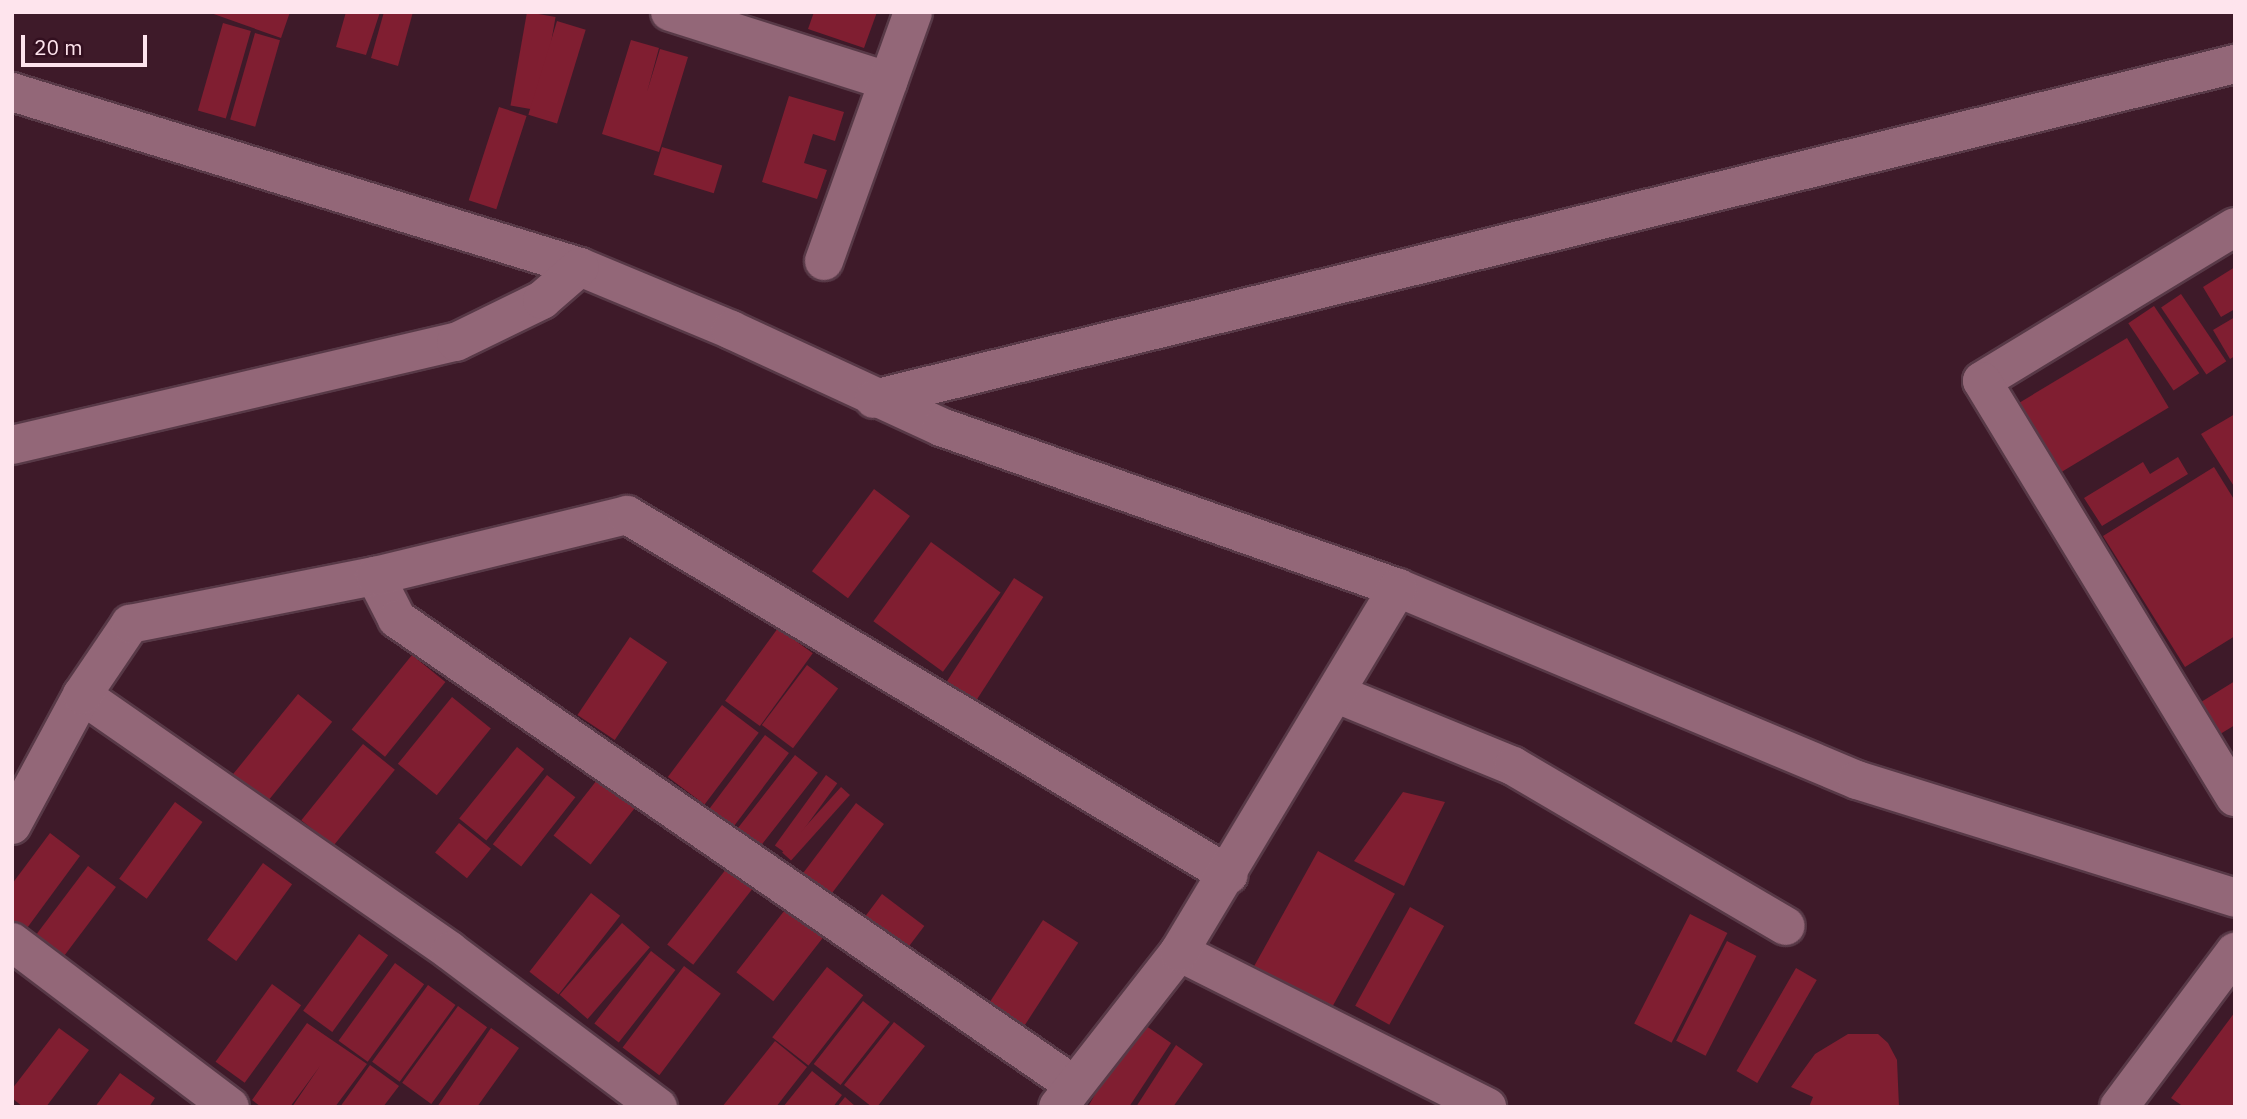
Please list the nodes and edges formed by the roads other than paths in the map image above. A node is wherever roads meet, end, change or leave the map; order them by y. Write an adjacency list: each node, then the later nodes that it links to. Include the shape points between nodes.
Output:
1 (670, 12): 4 (street)
2 (912, 12): 4 (street)
3 (2235, 64): 9 (street)
4 (888, 81): 7 (street)
5 (12, 92): 8 (street)
6 (2235, 227): 15 (street, via 1982,381)
7 (824, 261)
8 (580, 267): 9 (street, via 731,330); 10 (street, via 542,300 456,342)
9 (874, 399): 12 (street, via 941,427)
10 (12, 445)
11 (375, 576): 13 (street, via 130,624); 17 (street, via 627,514); 23 (street, via 397,619)
12 (1398, 588): 14 (street); 18 (street, via 1857,780)
13 (82, 695): 16 (street); 26 (street, via 450,951)
14 (1338, 695): 17 (street); 19 (street, via 1513,766)
15 (2235, 797)
16 (12, 825)
17 (1229, 875): 21 (street)
18 (2235, 898)
19 (1786, 926)
20 (12, 942): 25 (street)
21 (1179, 952): 23 (street); 27 (street)
22 (2235, 952): 24 (street)
23 (1066, 1096)
24 (2133, 1102)
25 (230, 1107)
26 (658, 1107)
27 (1487, 1107)

